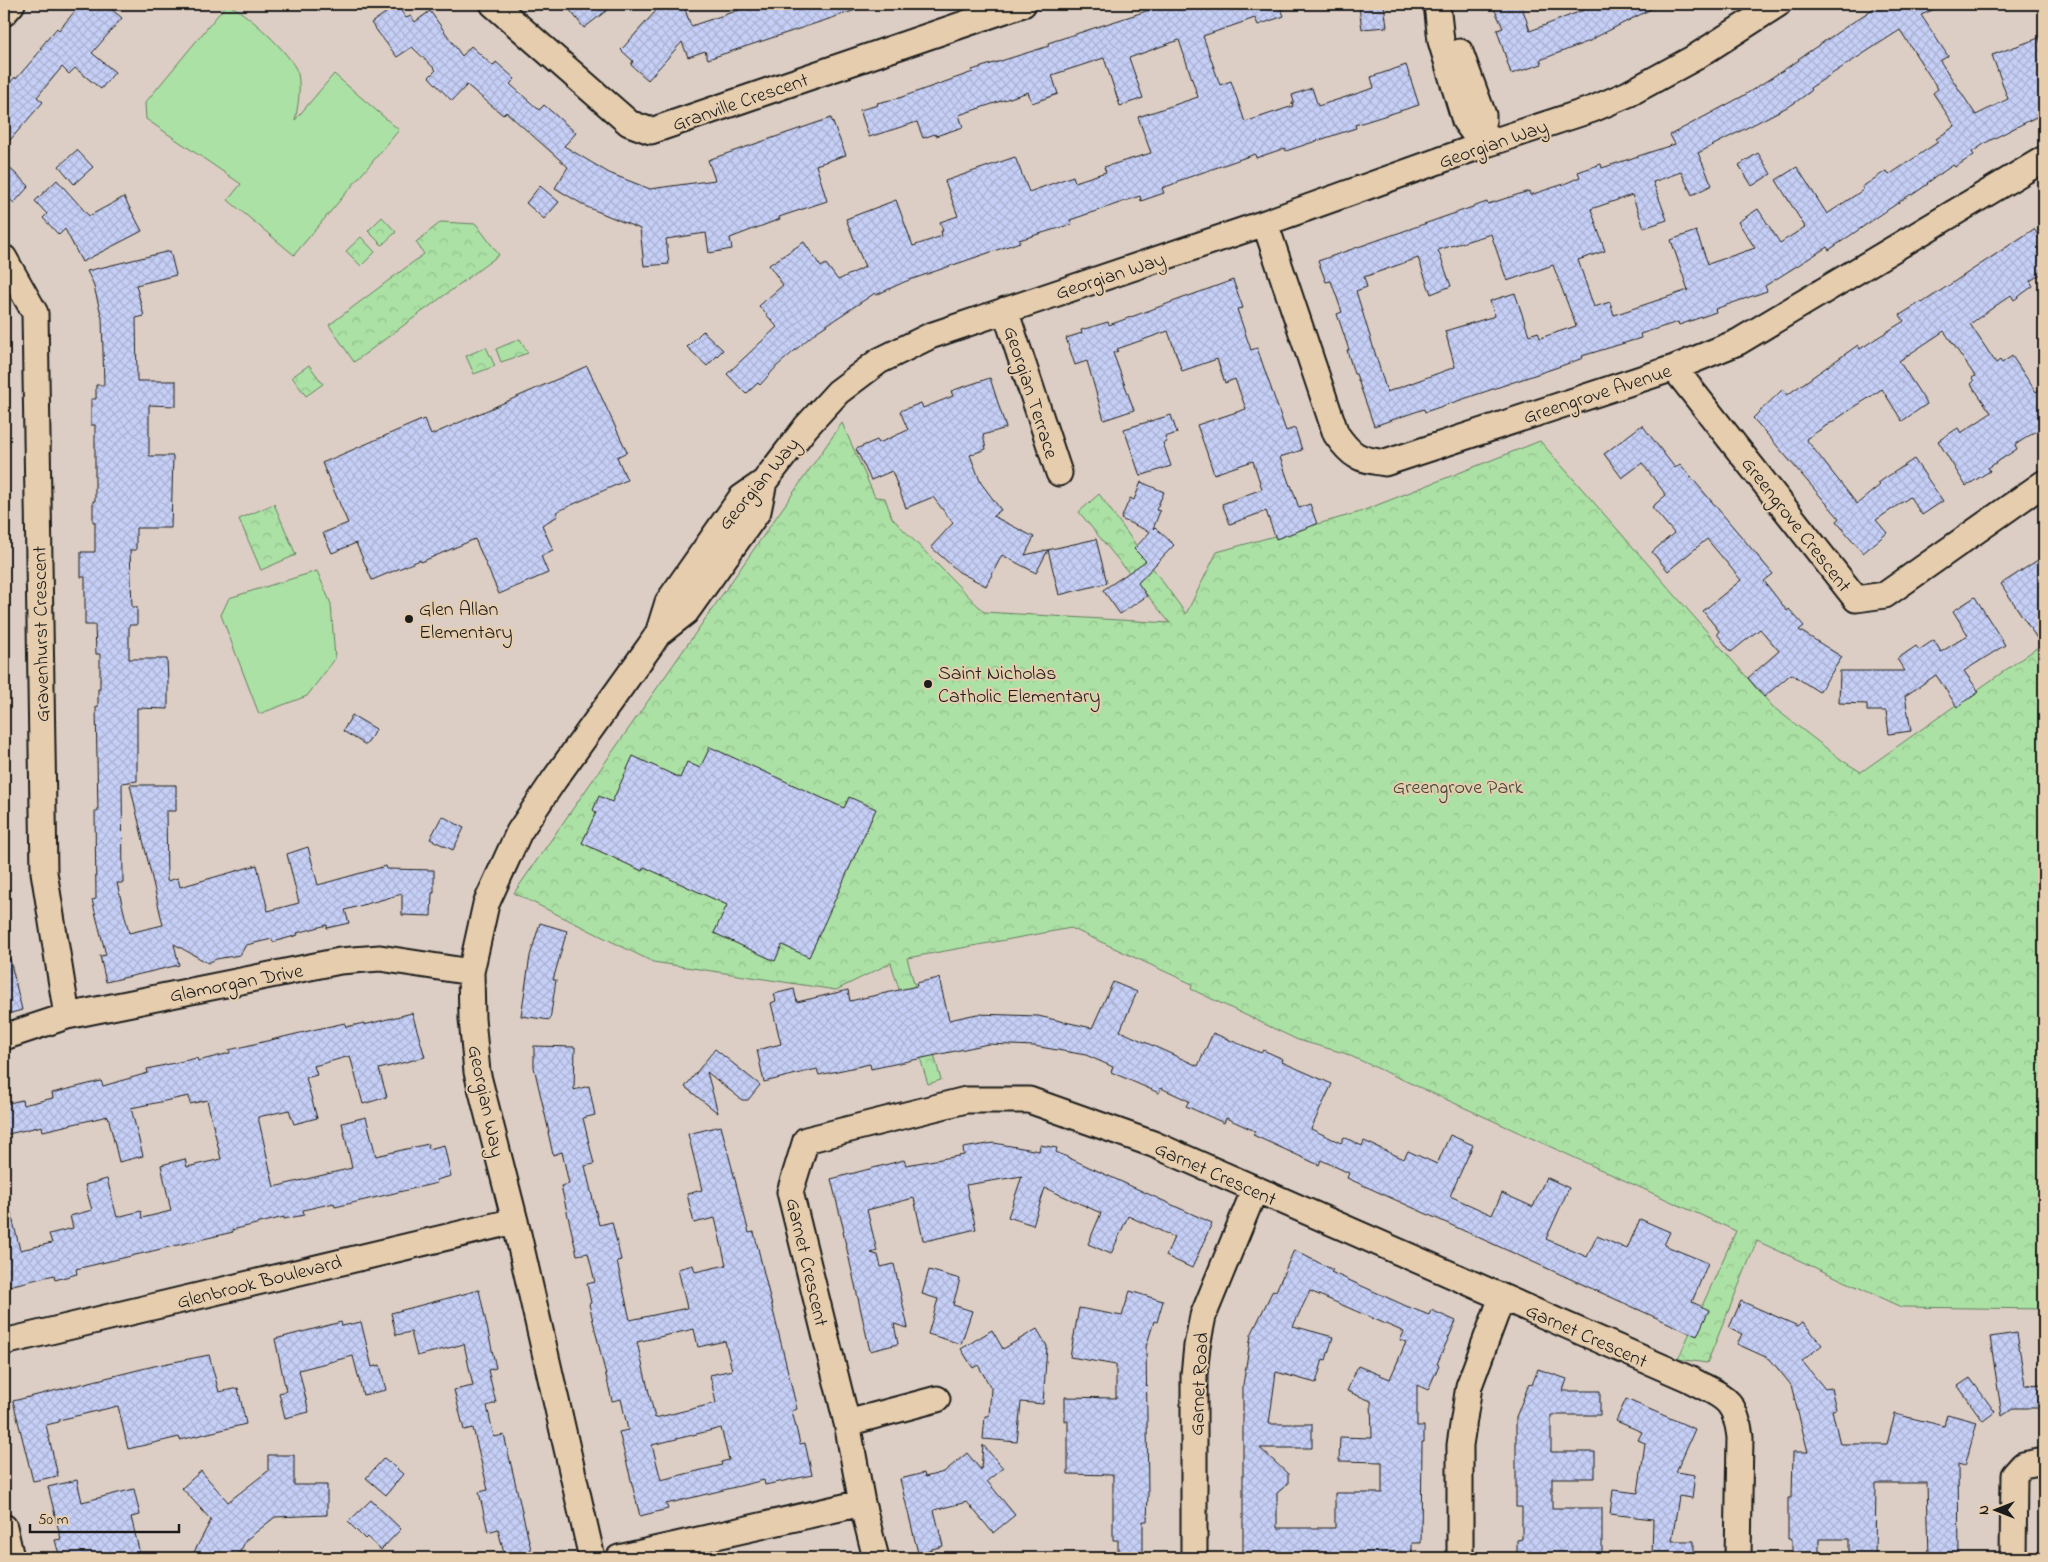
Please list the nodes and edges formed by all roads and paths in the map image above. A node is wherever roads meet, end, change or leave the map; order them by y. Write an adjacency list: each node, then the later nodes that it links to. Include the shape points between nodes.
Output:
1 (12, 4): 6 (street)
2 (493, 4): 3 (street, Granville Crescent, via 629,123 651,131)
3 (1023, 4)
4 (1778, 4): 7 (street, Georgian Way, via 1694,58 1628,94)
5 (1437, 6): 7 (street, via 1441,42 1465,121)
6 (4, 13)
7 (1484, 145): 9 (street, Georgian Way)
8 (2044, 159): 12 (street, Greengrove Avenue, via 1738,342)
9 (1265, 223): 11 (street, Georgian Way); 12 (street, Greengrove Avenue, via 1336,434 1349,452 1368,460 1385,463)
10 (4, 258): 16 (street, Gravenhurst Crescent, via 35,313 44,872)
11 (1005, 310): 13 (street, Georgian Terrace); 15 (street, Georgian Way, via 930,336 879,361 838,392 764,482 741,498 668,602 658,634 519,832 486,904)
12 (1674, 368): 14 (street, Greengrove Crescent, via 1856,599 1885,595)
13 (1059, 473)
14 (2044, 483)
15 (471, 972): 16 (street, Glamorgan Drive, via 380,958 340,961); 19 (street, Georgian Way, via 477,1072)
16 (67, 1016): 17 (street, Glamorgan Drive)
17 (4, 1037)
18 (1255, 1190): 20 (street, Garnet Crescent); 23 (street, Garnet Crescent, via 1153,1144 1029,1100 966,1100 806,1140 790,1192); 31 (street, Garnet Road, via 1202,1316 1197,1346 1194,1375)
19 (515, 1221): 21 (street, Glenbrook Boulevard); 28 (street, Georgian Way)
20 (1502, 1298): 32 (street, via 1468,1386 1460,1445); 33 (street, Garnet Crescent, via 1689,1379 1727,1399 1738,1419 1740,1438)
21 (4, 1342)
22 (936, 1399): 23 (street)
23 (847, 1423): 25 (street, Garnet Crescent)
24 (2044, 1461): 34 (street, via 2023,1465 2014,1475)
25 (862, 1503): 29 (street); 30 (street, Garnet Crescent)
26 (4, 1527): 27 (street)
27 (11, 1558)
28 (592, 1558)
29 (619, 1558)
30 (876, 1558)
31 (1194, 1558)
32 (1460, 1558)
33 (1738, 1558)
34 (2013, 1558)

